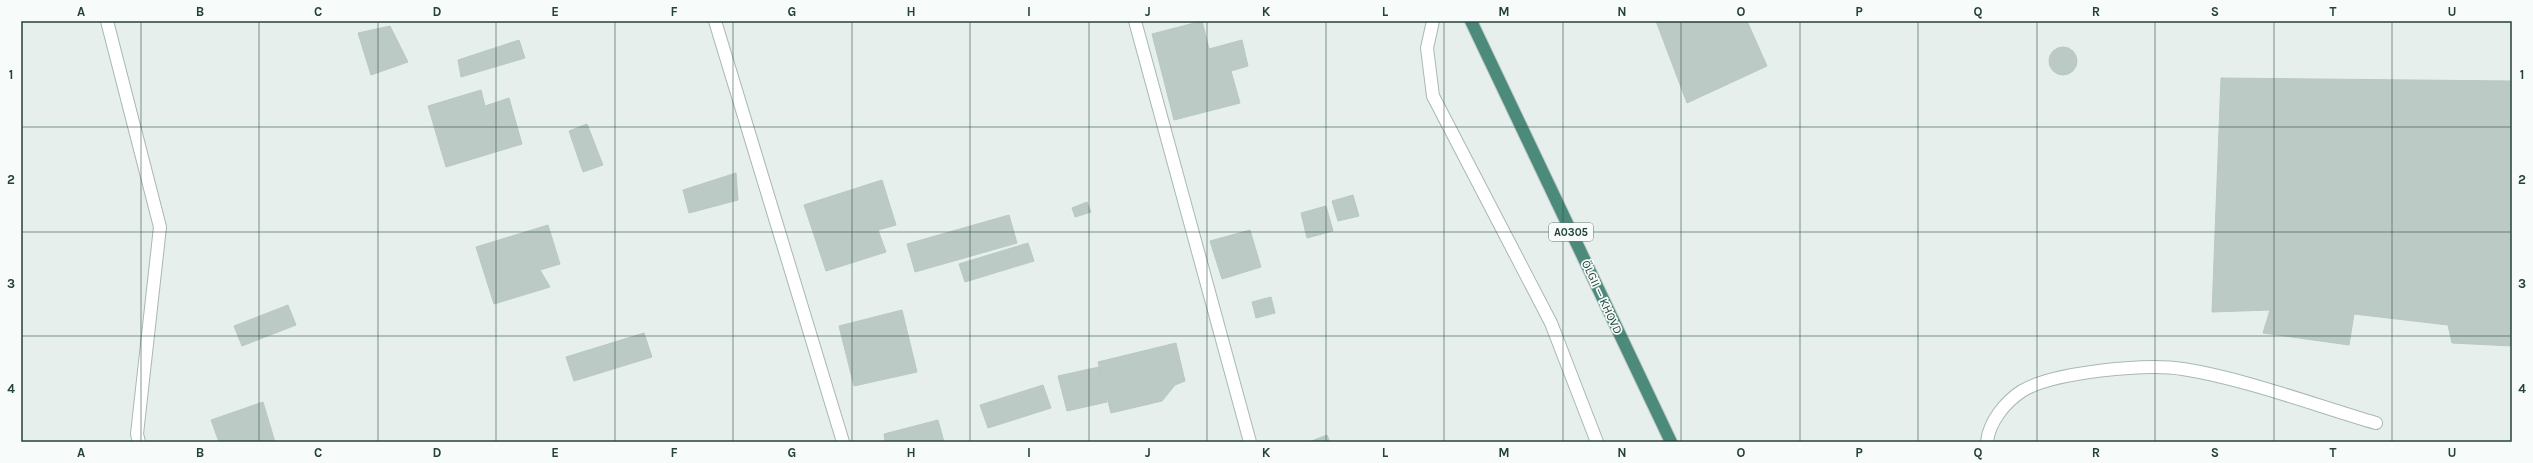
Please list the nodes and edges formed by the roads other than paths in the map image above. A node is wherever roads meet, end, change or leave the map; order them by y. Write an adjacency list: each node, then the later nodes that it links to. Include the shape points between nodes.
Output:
1 (107, 21): 7 (street, via 160,227 137,434)
2 (715, 21): 8 (street)
3 (1134, 21): 9 (street)
4 (1434, 21): 10 (street, via 1427,48 1433,96 1551,323)
5 (1471, 21): 11 (highway, ÖLGII — KHOVD / A0305)
6 (2376, 423): 12 (street, via 2220,376 2182,368 2128,368 2064,377 2042,382 2022,391 2002,410 1988,431)
7 (139, 442)
8 (843, 442)
9 (1250, 442)
10 (1596, 442)
11 (1671, 442)
12 (1987, 442)

